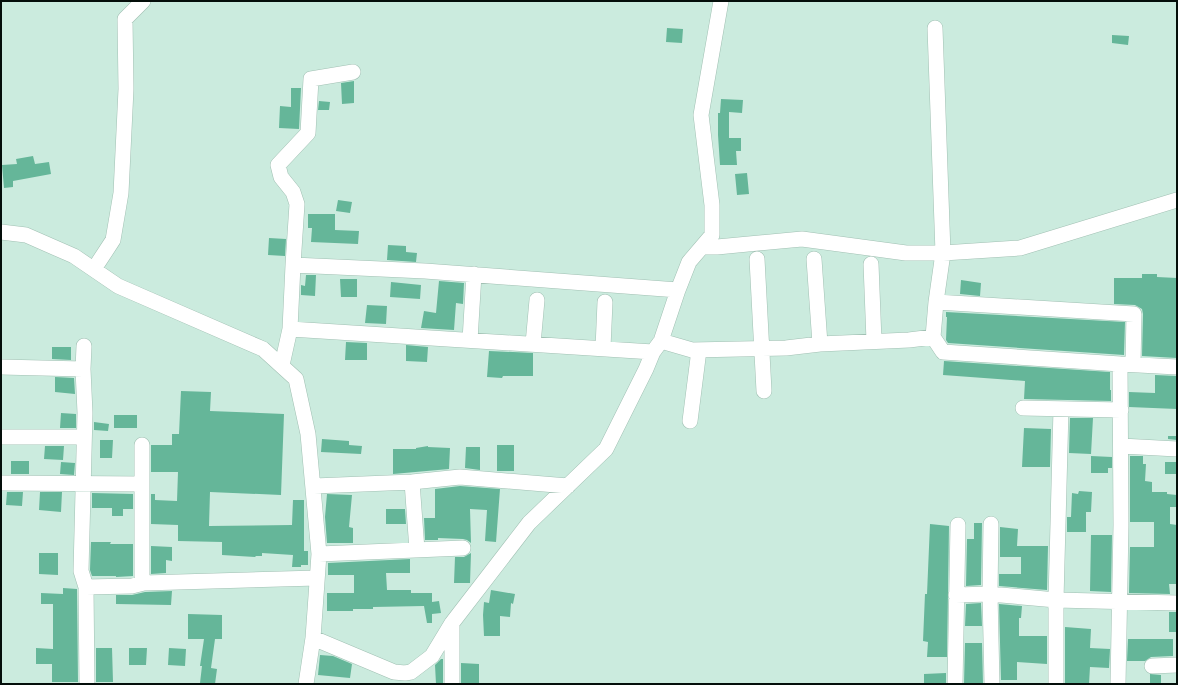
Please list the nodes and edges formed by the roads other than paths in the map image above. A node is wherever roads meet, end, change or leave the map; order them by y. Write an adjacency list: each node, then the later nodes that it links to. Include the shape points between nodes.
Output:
1 (143, 1): 13 (street, via 125,19 126,90 121,193 113,240)
2 (721, 1): 7 (street, via 701,115 712,206 712,235)
3 (936, 28): 8 (street)
4 (353, 72): 12 (street, via 311,79 308,133 278,166 281,177 293,192 297,204)
5 (1177, 200): 8 (street, via 1020,248)
6 (1, 232): 13 (street, via 26,236 74,256)
7 (702, 247): 8 (street, via 802,239 906,253); 15 (street, via 689,262)
8 (943, 253): 18 (street)
9 (814, 258): 24 (street)
10 (757, 259): 28 (street)
11 (871, 264): 22 (street)
12 (293, 265): 14 (street); 19 (street)
13 (94, 269): 31 (street, via 118,286 263,349)
14 (474, 274): 15 (street); 21 (street)
15 (678, 290): 26 (street)
16 (537, 300): 23 (street)
17 (605, 302): 27 (street)
18 (936, 302): 20 (street); 30 (street, via 1134,314)
19 (290, 329): 21 (street); 31 (street)
20 (933, 337): 22 (street); 30 (street, via 943,352)
21 (470, 340): 23 (street)
22 (874, 341): 24 (street)
23 (533, 344): 27 (street)
24 (820, 344): 28 (street)
25 (84, 346): 34 (street)
26 (657, 347): 27 (street); 29 (street); 50 (street, via 606,449)
27 (603, 348)
28 (762, 349): 29 (street); 35 (street)
29 (699, 350): 39 (street)
30 (1127, 364): 33 (street); 38 (street)
31 (282, 366): 49 (street, via 296,378 308,434)
32 (1, 367): 34 (street)
33 (1177, 367)
34 (83, 370): 41 (street)
35 (764, 391)
36 (1023, 408): 37 (street)
37 (1061, 409): 38 (street); 61 (street)
38 (1121, 410): 43 (street)
39 (690, 421)
40 (1, 437): 41 (street)
41 (84, 437): 47 (street)
42 (142, 445): 48 (street)
43 (1121, 446): 44 (street); 62 (street)
44 (1177, 449)
45 (412, 482): 49 (street); 50 (street, via 460,477); 54 (street)
46 (1, 483): 47 (street)
47 (83, 483): 48 (street); 58 (street, via 81,571)
48 (142, 484): 57 (street)
49 (314, 486): 55 (street)
50 (568, 486): 64 (street, via 529,523)
51 (991, 524): 59 (street)
52 (958, 525): 60 (street)
53 (462, 548): 54 (street)
54 (417, 550): 55 (street)
55 (319, 554): 56 (street)
56 (317, 578): 57 (street); 65 (street)
57 (144, 583): 58 (street, via 132,586)
58 (86, 587): 68 (street)
59 (990, 594): 60 (street); 61 (street); 72 (street)
60 (956, 595): 71 (street)
61 (1056, 600): 62 (street); 73 (street)
62 (1120, 602): 63 (street); 74 (street)
63 (1177, 603)
64 (452, 624): 65 (street, via 432,656 411,672 405,673 394,672); 70 (street)
65 (313, 638): 69 (street)
66 (1177, 665): 67 (street)
67 (1152, 666)
68 (87, 684)
69 (306, 684)
70 (452, 684)
71 (955, 684)
72 (992, 684)
73 (1056, 684)
74 (1118, 684)

